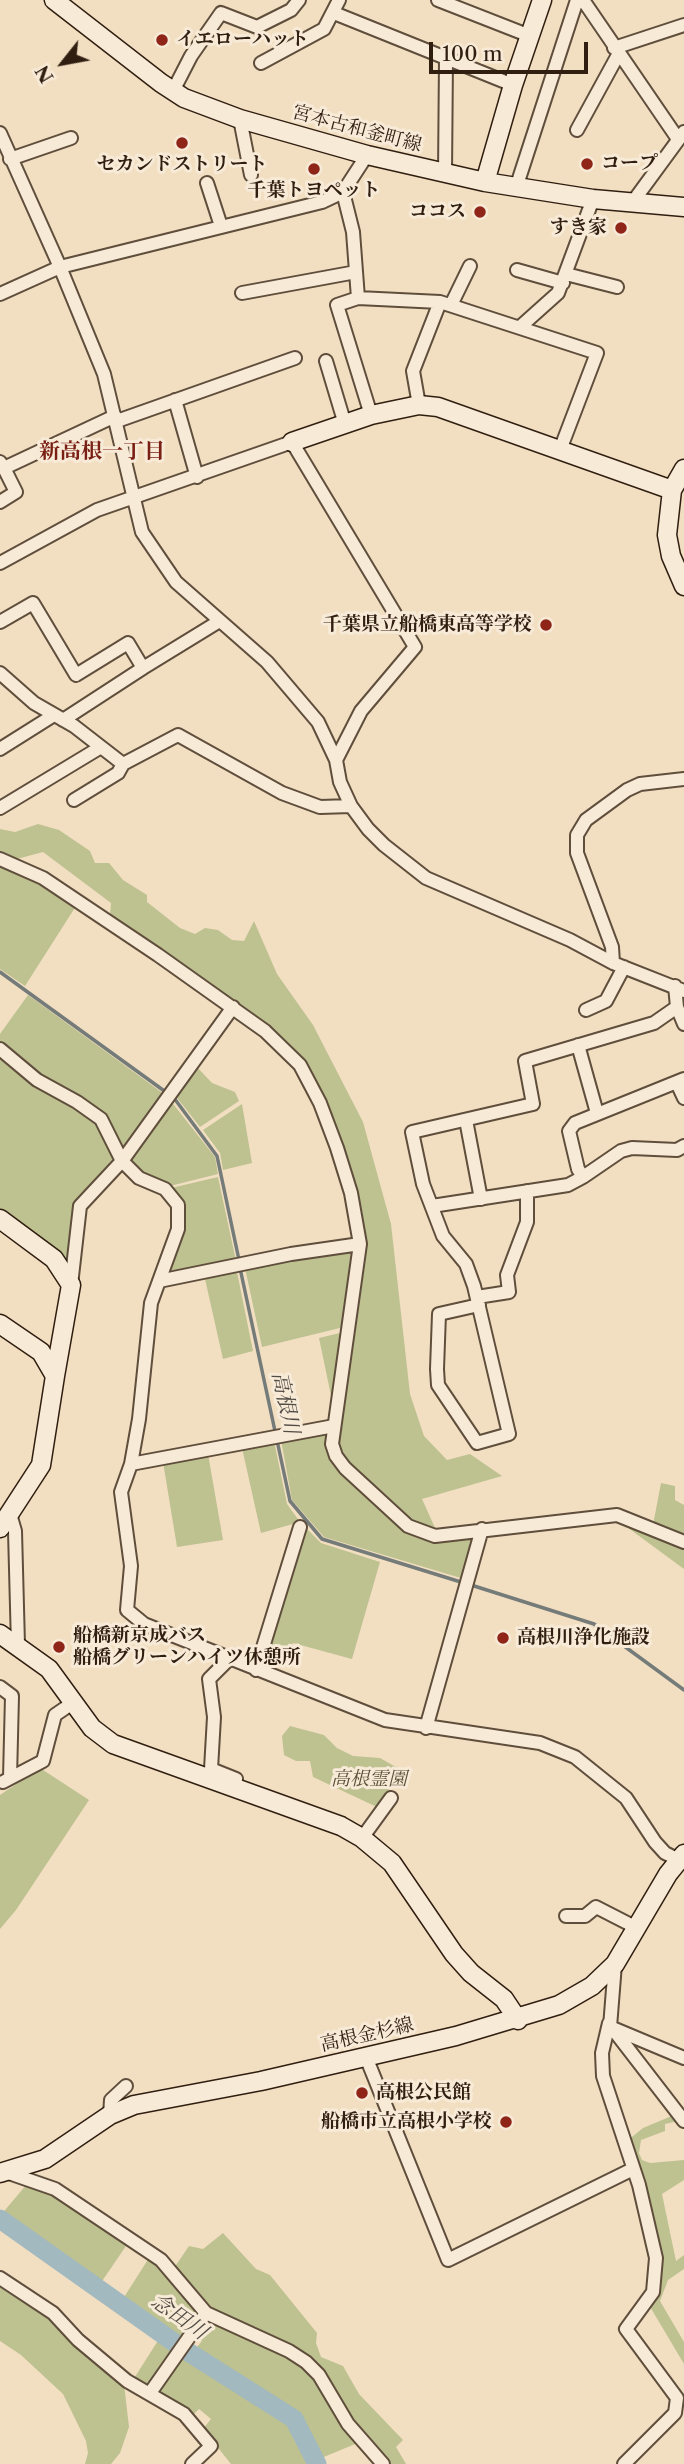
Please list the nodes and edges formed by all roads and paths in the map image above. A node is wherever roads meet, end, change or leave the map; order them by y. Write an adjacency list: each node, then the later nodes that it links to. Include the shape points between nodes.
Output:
1 (54, 0): 15 (street, 宮本古和釜町線)
2 (299, 0): 15 (street, via 291,10 257,27 221,13)
3 (339, 0): 8 (street)
4 (438, 0): 10 (street)
5 (542, 0): 10 (street)
6 (577, 0): 27 (street)
7 (583, 0): 11 (street)
8 (334, 13): 12 (street); 13 (street, via 324,29)
9 (684, 25): 11 (street)
10 (530, 36): 14 (street)
11 (616, 51): 17 (street); 19 (street)
12 (446, 59): 14 (street); 23 (street)
13 (261, 63)
14 (513, 85): 25 (street)
15 (173, 91): 16 (street, 宮本古和釜町線)
16 (240, 119): 21 (street, 宮本古和釜町線); 24 (street)
17 (577, 130)
18 (0, 134): 22 (street)
19 (681, 135): 30 (street)
20 (71, 138): 22 (street)
21 (367, 155): 23 (street, 宮本古和釜町線); 28 (street)
22 (6, 156): 34 (street)
23 (445, 174): 25 (street, 宮本古和釜町線)
24 (251, 175)
25 (485, 182): 27 (street, 宮本古和釜町線)
26 (207, 183): 32 (street)
27 (516, 188): 29 (street, 宮本古和釜町線)
28 (343, 192): 32 (street, via 322,202); 36 (street)
29 (593, 199): 30 (street, 宮本古和釜町線); 37 (street)
30 (632, 203): 31 (street, 宮本古和釜町線)
31 (684, 207)
32 (220, 226): 34 (street)
33 (470, 266): 42 (street)
34 (60, 267): 40 (street); 49 (street, via 104,374)
35 (517, 270): 37 (street)
36 (356, 272): 39 (street); 41 (street)
37 (565, 278): 38 (street); 43 (street, via 558,293)
38 (617, 287)
39 (242, 293)
40 (0, 294)
41 (358, 298): 42 (street); 48 (street, via 337,305)
42 (445, 304): 43 (street); 47 (street, via 413,372)
43 (520, 327): 52 (street, via 597,353)
44 (295, 358): 46 (street)
45 (326, 361): 50 (street)
46 (175, 400): 49 (street); 55 (street)
47 (419, 405): 48 (street); 52 (street, via 453,411)
48 (371, 415): 50 (street)
49 (116, 418): 53 (street); 57 (street)
50 (344, 421): 51 (street)
51 (292, 442): 55 (street); 68 (street, via 415,647 361,711)
52 (560, 450): 56 (street)
53 (2, 465): 58 (street, via 16,492)
54 (684, 469): 56 (street)
55 (197, 477): 57 (street)
56 (672, 489): 60 (street, via 667,535)
57 (134, 499): 59 (street, via 97,510); 62 (street, via 142,532 157,557 185,592)
58 (0, 502)
59 (0, 563)
60 (684, 586)
61 (0, 622): 63 (street, via 33,603 76,675 128,643)
62 (218, 622): 63 (street); 68 (street, via 267,662 318,722)
63 (142, 668): 65 (street)
64 (0, 673): 65 (street, via 34,703)
65 (59, 717): 66 (street); 67 (street)
66 (101, 747): 69 (street); 73 (street)
67 (0, 749)
68 (336, 760): 72 (street)
69 (124, 764): 71 (street, via 118,773); 72 (street, via 178,735 282,793 320,807)
70 (684, 779): 75 (street, via 640,783 586,820 577,835 577,853)
71 (75, 800)
72 (351, 806): 75 (street, via 384,845 426,878)
73 (0, 808)
74 (0, 859): 77 (street, via 43,878)
75 (619, 965): 76 (street); 79 (street, via 606,1001)
76 (679, 988): 78 (street)
77 (233, 1007): 88 (street); 94 (street, via 299,1065 315,1093 351,1193)
78 (677, 1007): 80 (street); 81 (street, via 654,1023)
79 (586, 1010)
80 (684, 1024)
81 (578, 1045): 85 (street); 86 (street, via 525,1060 533,1104)
82 (0, 1049): 88 (street, via 37,1080 101,1119)
83 (681, 1081): 84 (street); 85 (street)
84 (684, 1098)
85 (597, 1113): 89 (street, via 569,1131)
86 (466, 1120): 91 (street); 92 (street, via 412,1132)
87 (684, 1146): 89 (street, via 677,1150 632,1148)
88 (121, 1161): 95 (street, via 139,1178 165,1189 178,1205 178,1229); 96 (street, via 80,1206)
89 (583, 1177): 90 (street, via 568,1185)
90 (527, 1192): 91 (street); 97 (street, via 527,1222 507,1275 509,1292)
91 (481, 1199): 92 (street)
92 (432, 1206): 97 (street, via 443,1236 466,1264)
93 (0, 1219): 96 (street, via 54,1259)
94 (360, 1244): 95 (street); 100 (street)
95 (159, 1281): 101 (street, via 151,1303)
96 (71, 1284): 99 (street)
97 (478, 1301): 97 (street, via 509,1434 477,1443 438,1385 437,1369 439,1314)
98 (0, 1324): 99 (street, via 41,1352)
99 (55, 1376): 102 (street, via 41,1465)
100 (334, 1426): 101 (street); 104 (street, via 336,1456 408,1526 435,1535)
101 (131, 1465): 108 (street, via 121,1492 131,1566 127,1611 144,1624)
102 (3, 1516): 107 (street, via 15,1531)
103 (300, 1527): 109 (street)
104 (482, 1530): 105 (street, via 617,1514); 112 (street)
105 (684, 1542)
106 (0, 1634): 107 (street)
107 (18, 1646): 111 (street, via 49,1669)
108 (229, 1659): 109 (street); 113 (street, via 209,1679 214,1717 211,1769 236,1779)
109 (256, 1670): 112 (street, via 385,1720)
110 (0, 1687): 111 (street, via 12,1696 6,1780 43,1761 55,1715)
111 (74, 1702): 113 (street, via 92,1728 113,1744)
112 (426, 1728): 116 (street, via 540,1743 575,1757 626,1798 665,1853)
113 (233, 1788): 115 (street, via 341,1826)
114 (391, 1798): 115 (street)
115 (362, 1838): 120 (street, via 392,1863 454,1954 504,1999)
116 (682, 1859): 118 (street, 高根金杉線)
117 (566, 1916): 118 (street, via 585,1916 596,1907)
118 (636, 1928): 119 (street, 高根金杉線)
119 (615, 1964): 120 (street, 高根金杉線, via 573,1998); 121 (street)
120 (518, 2020): 122 (street, 高根金杉線)
121 (611, 2027): 123 (street); 126 (street); 127 (street, via 602,2053 603,2076)
122 (366, 2057): 125 (street, 高根金杉線, via 134,2105); 127 (street, via 447,2260)
123 (684, 2058)
124 (126, 2086): 125 (street, via 111,2100)
125 (110, 2115): 128 (street, 高根金杉線, via 45,2159)
126 (684, 2121)
127 (633, 2169): 134 (street, via 652,2233 656,2276 645,2307 626,2329 677,2398 677,2406)
128 (3, 2172): 130 (street, via 55,2189 161,2260)
129 (0, 2278): 131 (street, via 53,2314 127,2381)
130 (206, 2313): 131 (street); 133 (street, via 306,2362 348,2424)
131 (150, 2393): 132 (street, via 184,2414 211,2446)
132 (192, 2464)
133 (383, 2464)
134 (624, 2464)

